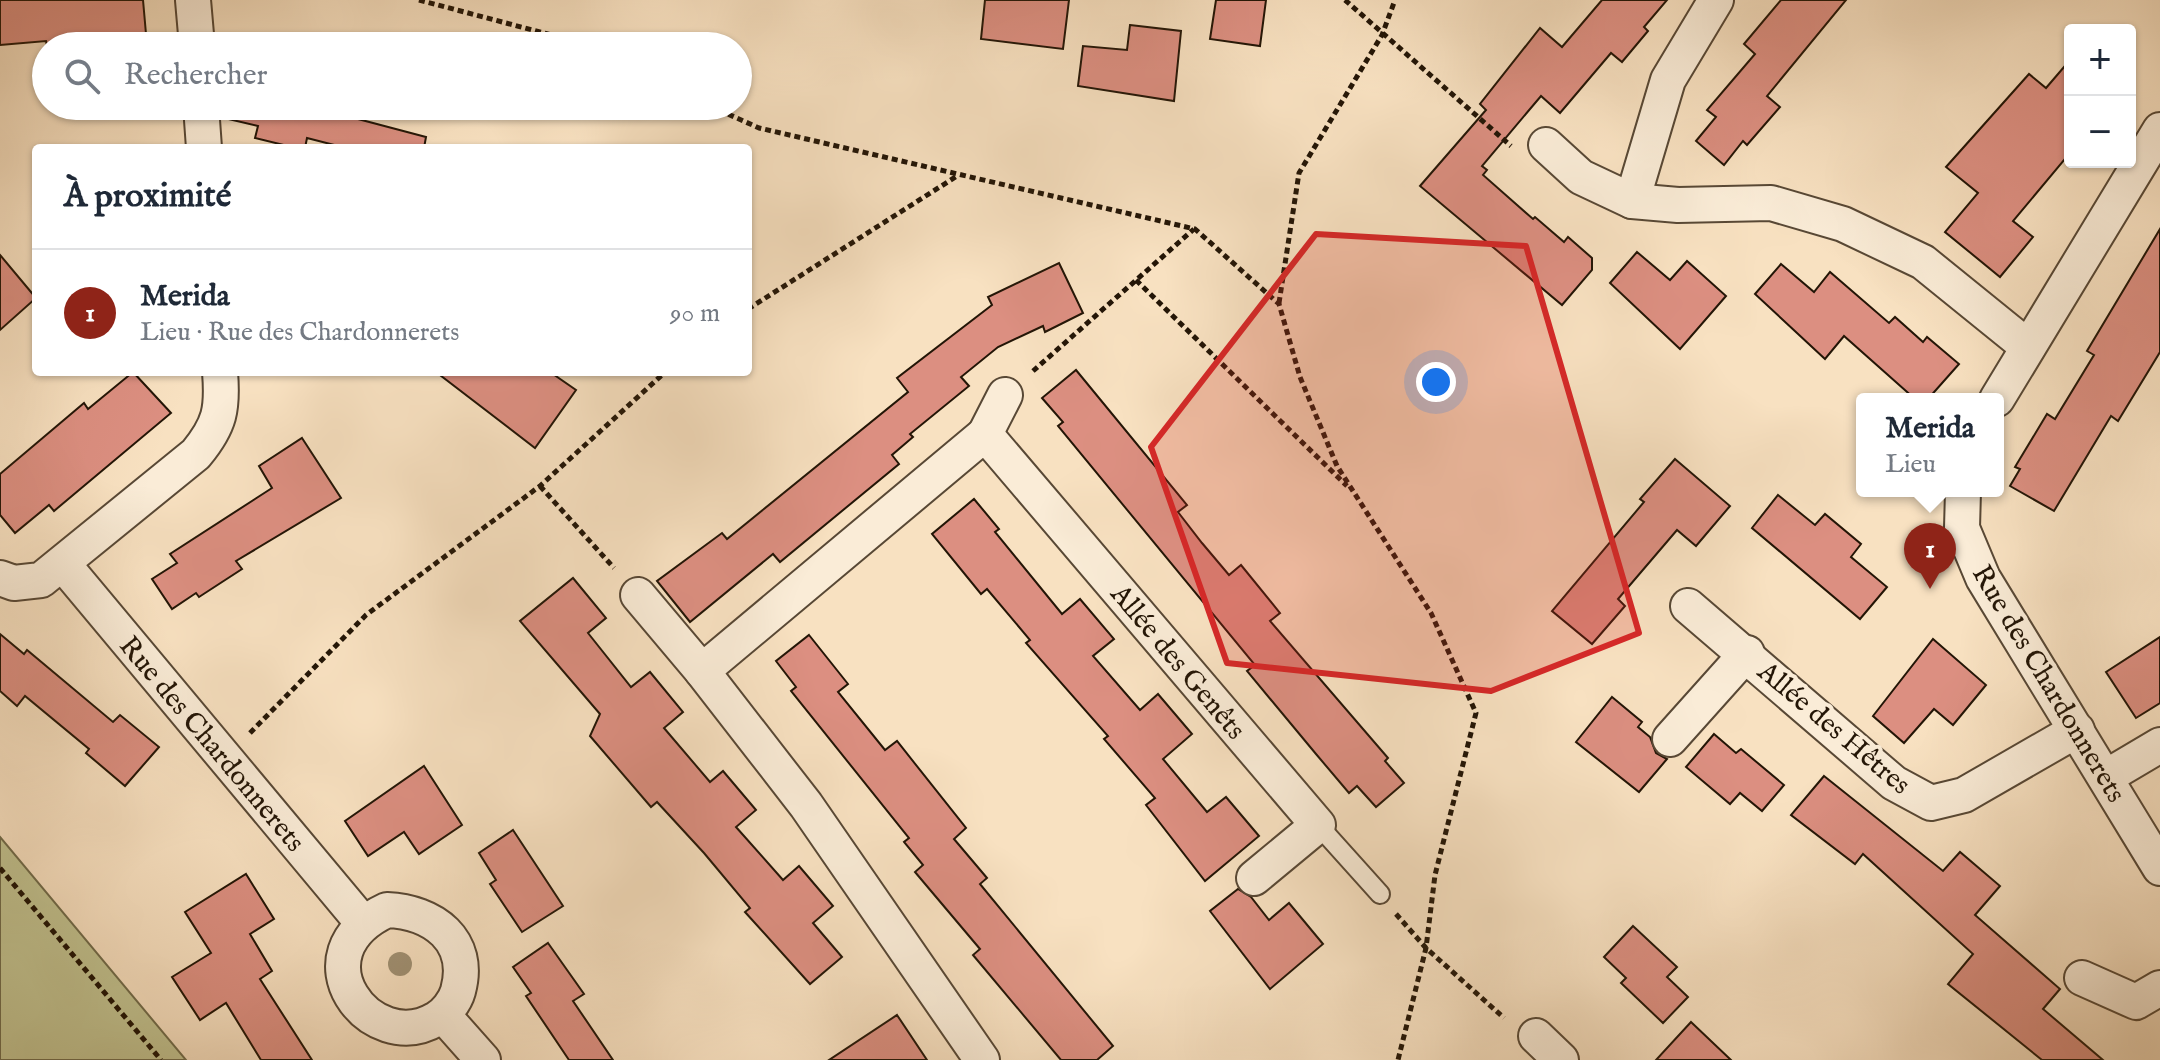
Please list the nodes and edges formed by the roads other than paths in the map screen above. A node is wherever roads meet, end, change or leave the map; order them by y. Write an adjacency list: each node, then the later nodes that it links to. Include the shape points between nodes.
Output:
1 (193, 0): 3 (street)
2 (1716, 0): 8 (street, via 1668,80)
3 (196, 32)
4 (202, 120): 6 (street)
5 (2160, 130): 9 (street)
6 (204, 144)
7 (1546, 145): 8 (street, via 1581,177)
8 (1632, 201): 9 (street, via 1771,203 1843,224 1923,262)
9 (2028, 347): 11 (street)
10 (220, 376): 15 (street, via 222,400 215,431 196,454)
11 (2001, 393)
12 (1005, 395): 13 (street)
13 (985, 434): 20 (street); 25 (street, Allée des Genêts)
14 (1963, 497): 21 (street, Rue des Chardonnerets, via 1962,528 1983,578)
15 (63, 564): 16 (street, via 41,580 14,583); 29 (street, Rue des Chardonnerets)
16 (0, 578)
17 (638, 595): 20 (street)
18 (1688, 606): 19 (street, Allée des Hêtres)
19 (1747, 653): 21 (street, Allée des Hêtres, via 1894,783 1931,803 1964,795); 22 (street)
20 (702, 671): 35 (street, via 806,805)
21 (2077, 730): 24 (street, Rue des Chardonnerets)
22 (1670, 739)
23 (2160, 745): 24 (street)
24 (2106, 777): 26 (street, Rue des Chardonnerets)
25 (1318, 825): 27 (street); 28 (lane)
26 (2160, 868)
27 (1254, 878)
28 (1380, 894)
29 (362, 922): 32 (street, via 387,910 411,911 433,920 453,941 460,964 458,993); 32 (street, via 344,952 342,973 350,995 370,1016 395,1028 418,1030)
30 (2082, 978): 31 (street, via 2136,1002)
31 (2160, 988)
32 (443, 1015): 34 (street)
33 (1536, 1036): 36 (street)
34 (483, 1060)
35 (982, 1060)
36 (1561, 1060)

